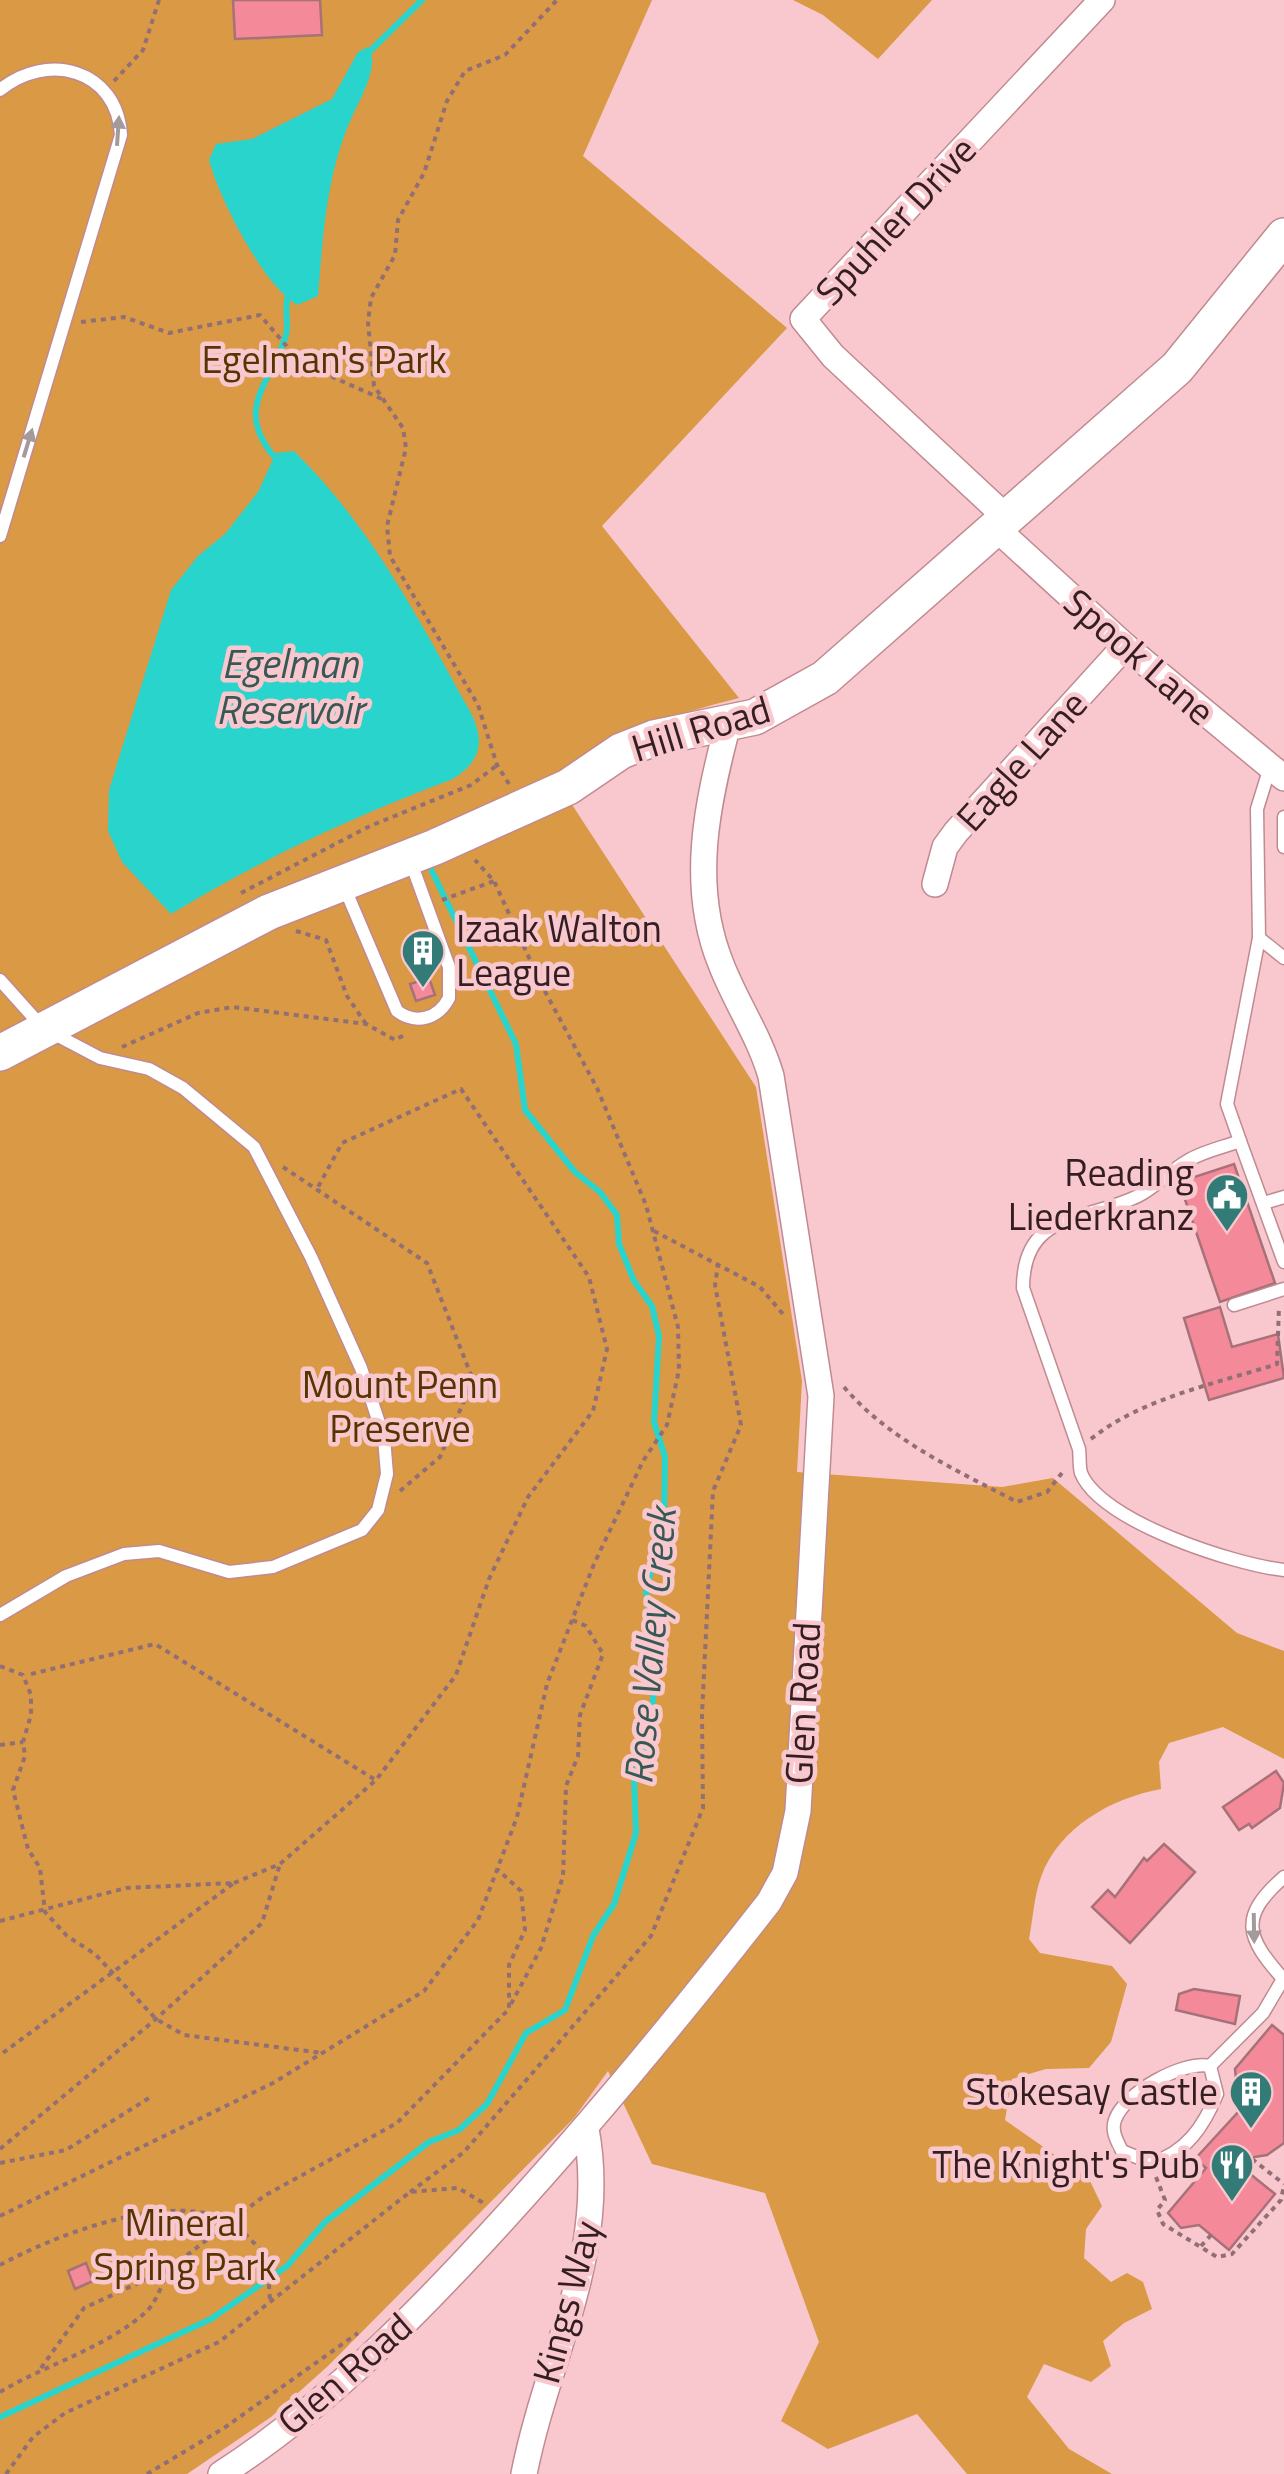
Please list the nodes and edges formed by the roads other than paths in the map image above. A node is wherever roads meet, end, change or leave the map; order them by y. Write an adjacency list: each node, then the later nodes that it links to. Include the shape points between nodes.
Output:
1 (1102, 0): 4 (street, Spuhler Drive, via 804,319)
2 (0, 90): 5 (lane, one-way to 2, via 121,134 120,111 93,80 55,68 19,74)
3 (1284, 236): 4 (street, Hill Road, via 1177,368)
4 (1004, 525): 6 (street, Spook Lane); 7 (street, Hill Road, via 824,678 755,718)
5 (0, 536)
6 (1124, 646): 8 (street, Spook Lane); 13 (street, Eagle Lane, via 956,832)
7 (728, 724): 11 (street, Hill Road, via 638,744 568,787); 30 (street, Glen Road, via 706,824 706,917 771,1076 821,1396 798,1811 785,1873 768,1902)
8 (1277, 772): 14 (lane, via 1258,809)
9 (1284, 817): 10 (lane)
10 (1284, 847)
11 (408, 856): 12 (street, Hill Road); 12 (lane, via 452,984 444,1007 423,1019 406,1018 388,998)
12 (342, 882): 17 (street, Hill Road, via 269,912)
13 (935, 884)
14 (1259, 938): 15 (lane); 19 (lane, via 1227,1104)
15 (1284, 958)
16 (0, 980): 17 (lane)
17 (43, 1028): 18 (street, Hill Road); 26 (lane, via 100,1058 149,1069 183,1088 254,1147 361,1368 384,1438 387,1474 378,1510 362,1530 273,1567 229,1572 158,1551 124,1554 66,1576)
18 (0, 1053)
19 (1240, 1141): 21 (lane); 25 (lane, via 1190,1159 1139,1196 1040,1233 1028,1248 1022,1288 1080,1449 1082,1473 1130,1517 1215,1555)
20 (1284, 1197): 21 (lane)
21 (1264, 1203): 22 (lane)
22 (1284, 1262)
23 (1282, 1290): 24 (lane)
24 (1234, 1306)
25 (1284, 1570)
26 (0, 1614)
27 (1284, 1877): 28 (lane, one-way to 28, via 1253,1912 1251,1933)
28 (1283, 1980): 29 (lane, via 1263,2013)
29 (1210, 2066): 29 (lane, via 1190,2067 1138,2093 1114,2120 1122,2151 1151,2163 1180,2150 1216,2094)
30 (586, 2130): 31 (street, Glen Road, via 358,2370); 32 (street, Kings Way, via 593,2216)
31 (221, 2474)
32 (524, 2474)

